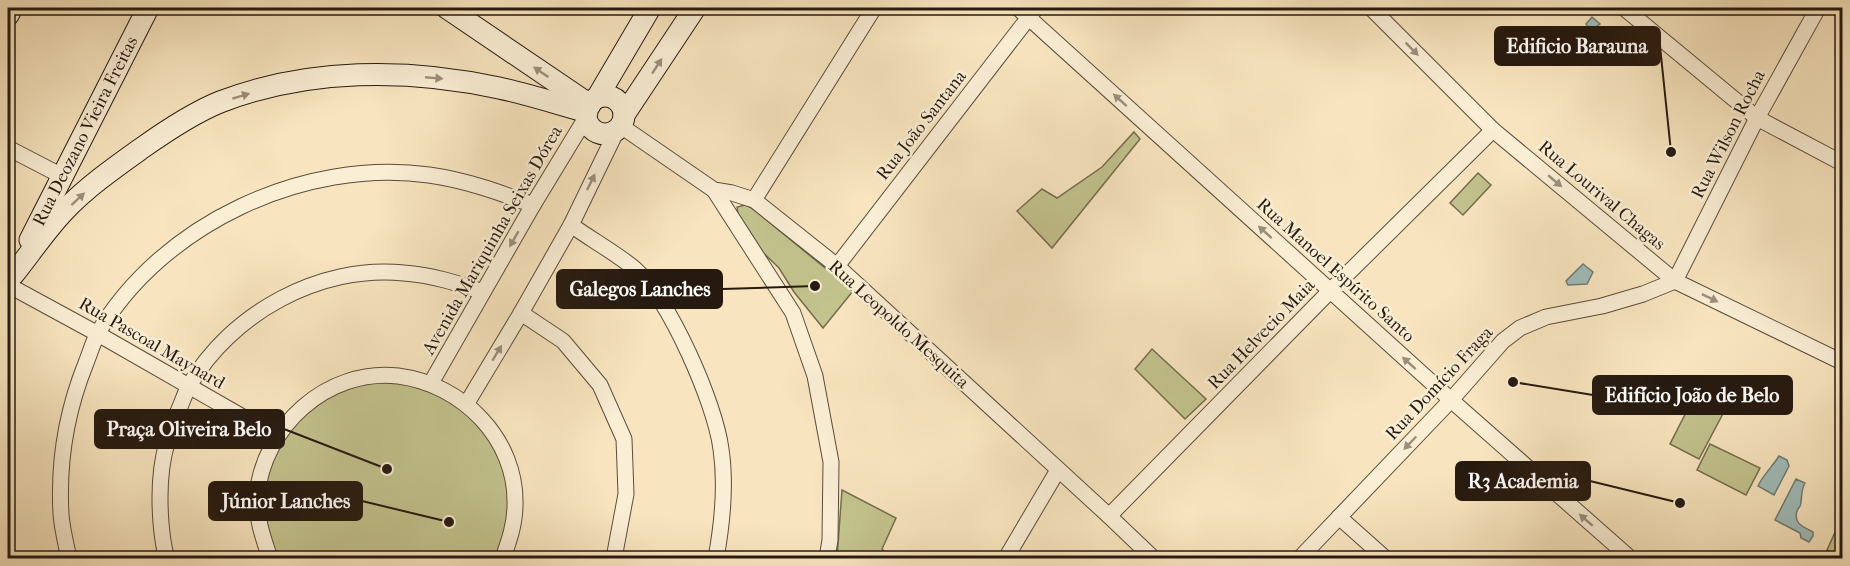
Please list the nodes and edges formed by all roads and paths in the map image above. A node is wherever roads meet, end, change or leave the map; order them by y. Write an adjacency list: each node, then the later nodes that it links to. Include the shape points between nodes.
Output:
1 (12, 8): 11 (street)
2 (146, 8): 18 (street, Rua Deozano Vieira Freitas)
3 (447, 8): 12 (street, one-way to 3)
4 (650, 8): 12 (street)
5 (695, 8): 14 (street, one-way to 5)
6 (874, 8): 20 (street)
7 (1371, 8): 15 (street, Rua Lourival Chagas, one-way to 15)
8 (1624, 8): 13 (street)
9 (1818, 8): 13 (street, Rua Wilson Rocha)
10 (1027, 11): 23 (street, Rua João Santana); 26 (street, Rua Manoel Espírito Santo, one-way to 10)
11 (8, 15)
12 (590, 108): 14 (street, via 588,122 595,131 606,134); 14 (street, via 602,97 613,98 621,105); 21 (street, Avenida Mariquinha Seixas Dórea); 25 (street, one-way to 12, via 63,212 102,176 171,129 220,102 285,83 343,75 409,76 450,79)
13 (1757, 118): 17 (street); 24 (street, Rua Wilson Rocha)
14 (621, 124): 19 (street, Rua Leopoldo Mesquita); 22 (street, one-way to 14)
15 (1492, 130): 24 (street, Rua Lourival Chagas, one-way to 24); 26 (street, Rua Helvecio Maia)
16 (8, 148): 18 (street)
17 (1842, 163)
18 (62, 176): 25 (street, Rua Deozano Vieira Freitas)
19 (714, 190): 20 (street, Rua Leopoldo Mesquita); 45 (street, via 793,313 815,376 831,462 830,540)
20 (754, 200): 23 (street, Rua Leopoldo Mesquita)
21 (533, 205): 27 (street, Avenida Mariquinha Seixas Dórea, one-way to 27); 29 (street, via 482,185 428,175 372,173 318,180 275,192 215,220 170,251 130,290)
22 (571, 225): 28 (street); 44 (street, via 635,270 657,295 706,392 721,449 723,520)
23 (837, 266): 36 (street, Rua Leopoldo Mesquita)
24 (1675, 281): 30 (street, Rua Lourival Chagas, one-way to 30); 33 (street, Rua Domício Fraga, via 1643,294 1546,317 1520,328 1503,341)
25 (9, 282): 29 (street, Rua Pascoal Maynard)
26 (1330, 291): 33 (street, Rua Manoel Espírito Santo, one-way to 26); 37 (street, Rua Helvecio Maia)
27 (483, 292): 31 (street, Avenida Mariquinha Seixas Dórea); 32 (street, via 444,278 402,272 359,274 318,283 279,299 244,323 213,352)
28 (521, 313): 34 (street, one-way to 28); 43 (street, via 563,341 600,385 624,439 626,494)
29 (98, 334): 32 (street, Rua Pascoal Maynard); 39 (street, via 75,391 62,452 61,514)
30 (1842, 362)
31 (431, 383): 34 (street); 35 (street, via 397,376 361,378 328,389 299,410)
32 (189, 386): 35 (street, Rua Pascoal Maynard); 40 (street, via 161,462 158,493)
33 (1451, 400): 38 (street, Rua Domício Fraga, one-way to 38); 50 (street, Rua Manoel Espírito Santo, one-way to 33)
34 (467, 403): 42 (street, via 488,424 503,448 513,476 512,533)
35 (276, 436): 41 (street, via 263,466 257,497 260,529)
36 (1058, 470): 37 (street, Rua Leopoldo Mesquita); 46 (street)
37 (1109, 516): 47 (street, Rua Leopoldo Mesquita)
38 (1339, 517): 48 (street, Rua Domício Fraga); 49 (street)
39 (69, 558)
40 (167, 558)
41 (270, 558)
42 (503, 558)
43 (614, 558)
44 (716, 558)
45 (826, 558)
46 (1006, 558)
47 (1153, 558)
48 (1300, 558)
49 (1385, 558)
50 (1630, 558)

